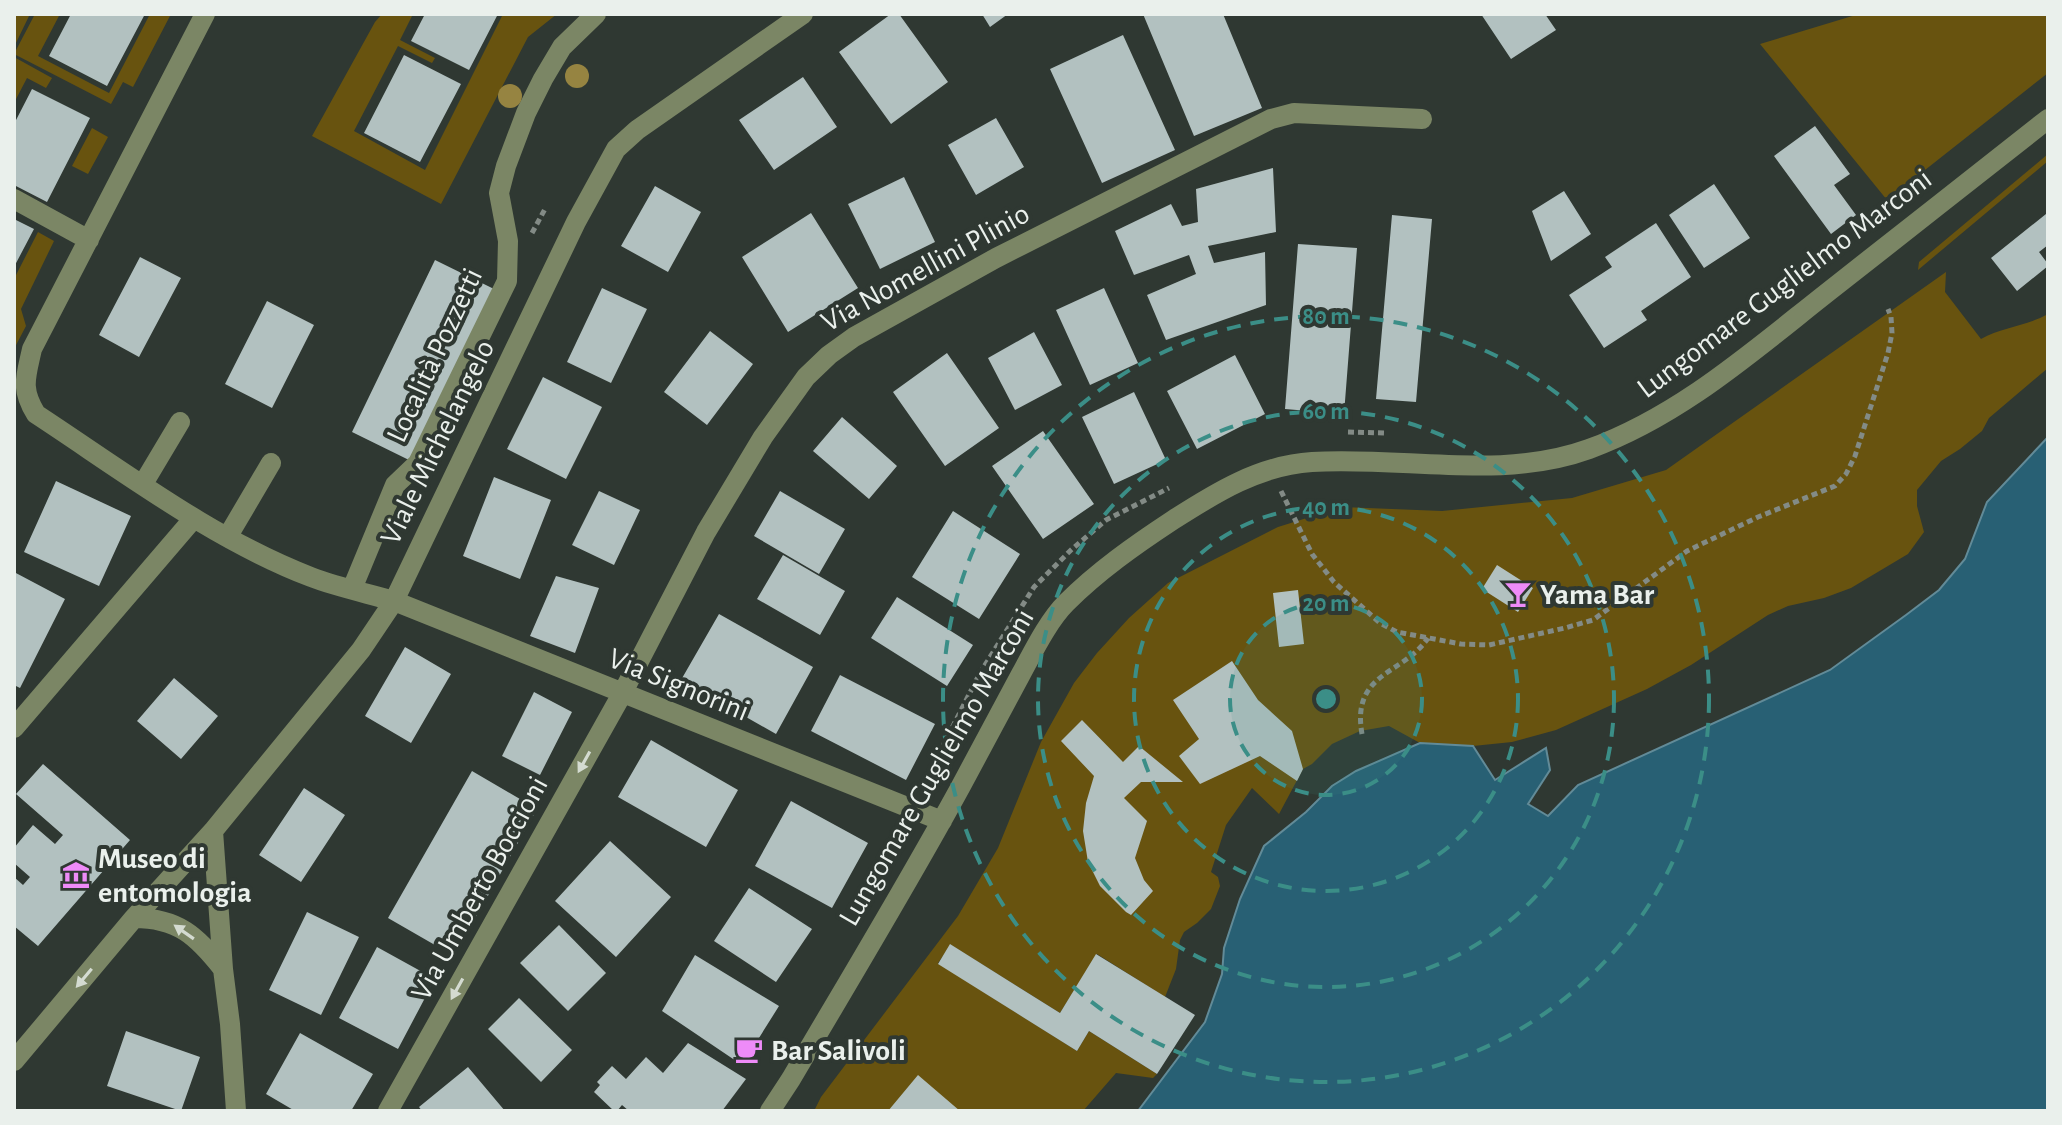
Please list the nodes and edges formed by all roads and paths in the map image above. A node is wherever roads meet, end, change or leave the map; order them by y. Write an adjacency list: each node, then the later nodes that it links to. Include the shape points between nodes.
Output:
1 (205, 14): 8 (street)
2 (596, 14): 21 (street, Località Pozzetti, via 562,47 526,113 499,193 508,241 507,281 418,463 395,485)
3 (803, 14): 22 (street, Viale Michelangelo, via 616,149)
4 (1422, 119): 24 (street, Via Nomellini Plinio, via 1294,113 1271,119 996,258 854,337 806,377 763,437 706,532)
5 (2048, 119): 16 (street, Lungomare Guglielmo Marconi, via 1683,404 1640,427 1586,450 1527,464 1309,462)
6 (14, 199): 8 (street)
7 (545, 209): 9 (path)
8 (89, 240): 11 (street, via 32,349)
9 (528, 241)
10 (1888, 309): 23 (path, via 1888,353 1855,456 1835,486 1687,551 1593,620 1489,645)
11 (20, 401): 17 (street)
12 (180, 422): 17 (street)
13 (1335, 433): 14 (path)
14 (1389, 433)
15 (271, 463): 20 (street)
16 (1271, 469): 23 (path, via 1303,538 1334,582 1380,623); 28 (street, Lungomare Guglielmo Marconi, via 1234,484 1140,542 1062,607)
17 (143, 484): 19 (street)
18 (1172, 487): 27 (path, via 1106,520 1034,587 980,673)
19 (194, 518): 20 (street); 25 (street)
20 (228, 536): 21 (street, via 312,577)
21 (352, 589): 22 (street)
22 (394, 601): 24 (street, Via Signorini); 29 (street, Viale Michelangelo, via 361,650)
23 (1428, 638): 26 (path, via 1413,657 1373,684 1361,713)
24 (622, 694): 28 (street, Via Signorini); 34 (street, Via Umberto Boccioni, one-way to 34)
25 (14, 728)
26 (1362, 734)
27 (925, 781)
28 (942, 821): 35 (street, Lungomare Guglielmo Marconi)
29 (213, 831): 30 (street, Viale Michelangelo); 31 (street)
30 (134, 918): 31 (street, one-way to 30, via 182,929 162,919); 32 (street, Viale Michelangelo, one-way to 32)
31 (223, 969): 33 (street)
32 (14, 1061)
33 (236, 1111)
34 (388, 1111)
35 (770, 1111)

